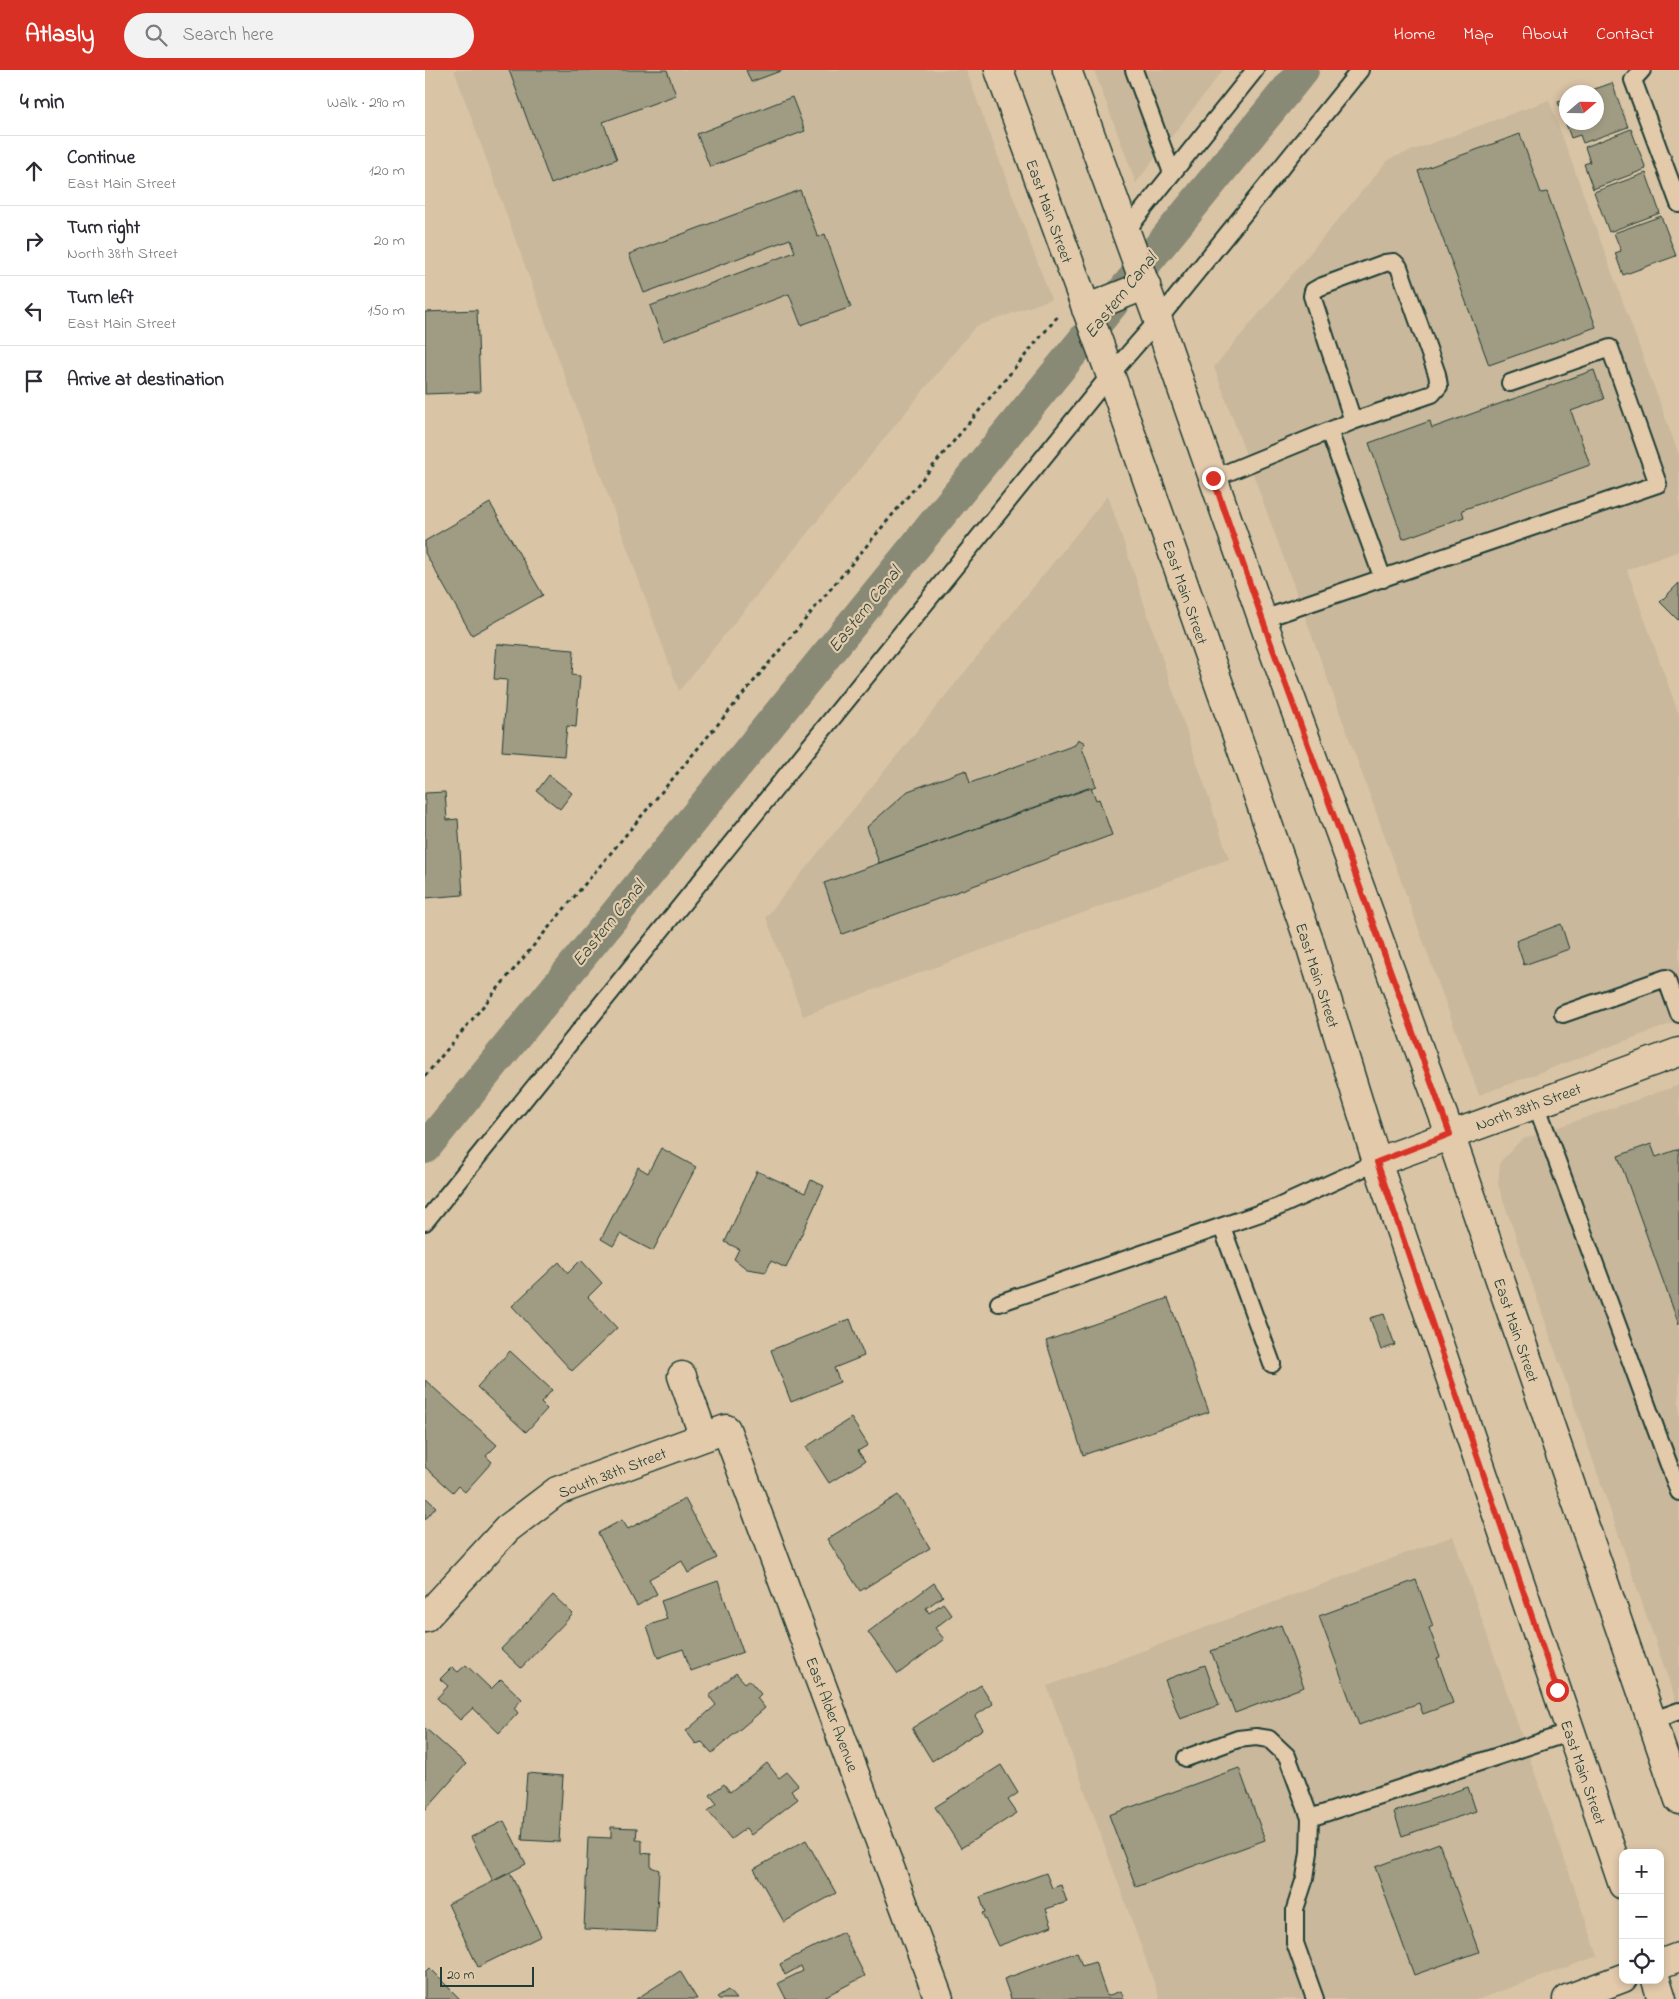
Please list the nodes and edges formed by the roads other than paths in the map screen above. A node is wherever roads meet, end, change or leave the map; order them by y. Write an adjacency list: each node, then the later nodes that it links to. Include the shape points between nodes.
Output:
1 (999, 70): 11 (main road, East Main Street)
2 (1067, 70): 9 (main road, East Main Street)
3 (1134, 70): 7 (lane)
4 (1255, 70): 7 (lane)
5 (1361, 70): 12 (lane)
6 (1637, 75): 8 (lane)
7 (1172, 173): 9 (lane)
8 (1679, 204)
9 (1126, 231): 10 (main road, East Main Street)
10 (1145, 285): 11 (main road); 12 (main road, East Main Street)
11 (1083, 299): 13 (main road, East Main Street)
12 (1158, 318): 13 (lane); 17 (main road, East Main Street)
13 (1109, 371): 25 (main road, East Main Street, via 1309,941); 26 (lane)
14 (1511, 383): 18 (lane, via 1610,348 1658,484)
15 (1353, 421): 15 (lane, via 1432,394 1439,386 1399,268 1394,262 1313,291); 16 (lane)
16 (1329, 431): 17 (lane); 18 (lane)
17 (1213, 478): 19 (main road, East Main Street)
18 (1383, 579): 19 (lane)
19 (1263, 619): 24 (main road, East Main Street)
20 (1563, 1014): 21 (lane, via 1666,978)
21 (1679, 1014)
22 (1679, 1052): 23 (main road, North 38th Street)
23 (1535, 1104): 24 (main road, North 38th Street); 32 (lane)
24 (1450, 1134): 25 (main road, North 38th Street); 35 (main road, East Main Street)
25 (1377, 1162): 27 (lane, via 1278,1207); 36 (main road, East Main Street)
26 (425, 1222)
27 (1222, 1226): 28 (lane); 29 (lane)
28 (999, 1303)
29 (1273, 1364)
30 (682, 1376): 31 (main road, East Alder Avenue)
31 (715, 1432): 33 (main road, South 38th Street, via 557,1491 507,1529); 45 (main road, East Alder Avenue)
32 (1679, 1492)
33 (425, 1618)
34 (1679, 1711): 35 (lane)
35 (1651, 1720): 38 (main road, East Main Street)
36 (1571, 1732): 39 (lane); 40 (main road, East Main Street)
37 (1186, 1758): 39 (lane, via 1238,1739 1269,1739 1287,1756)
38 (1679, 1800)
39 (1310, 1818): 46 (lane, via 1305,1878 1295,1909 1295,1943)
40 (1619, 1873)
41 (1679, 1957): 42 (main road)
42 (1664, 1963)
43 (1619, 1980): 47 (main road)
44 (1657, 1984): 48 (main road)
45 (939, 1999)
46 (1315, 1999)
47 (1567, 1999)
48 (1662, 1999)

